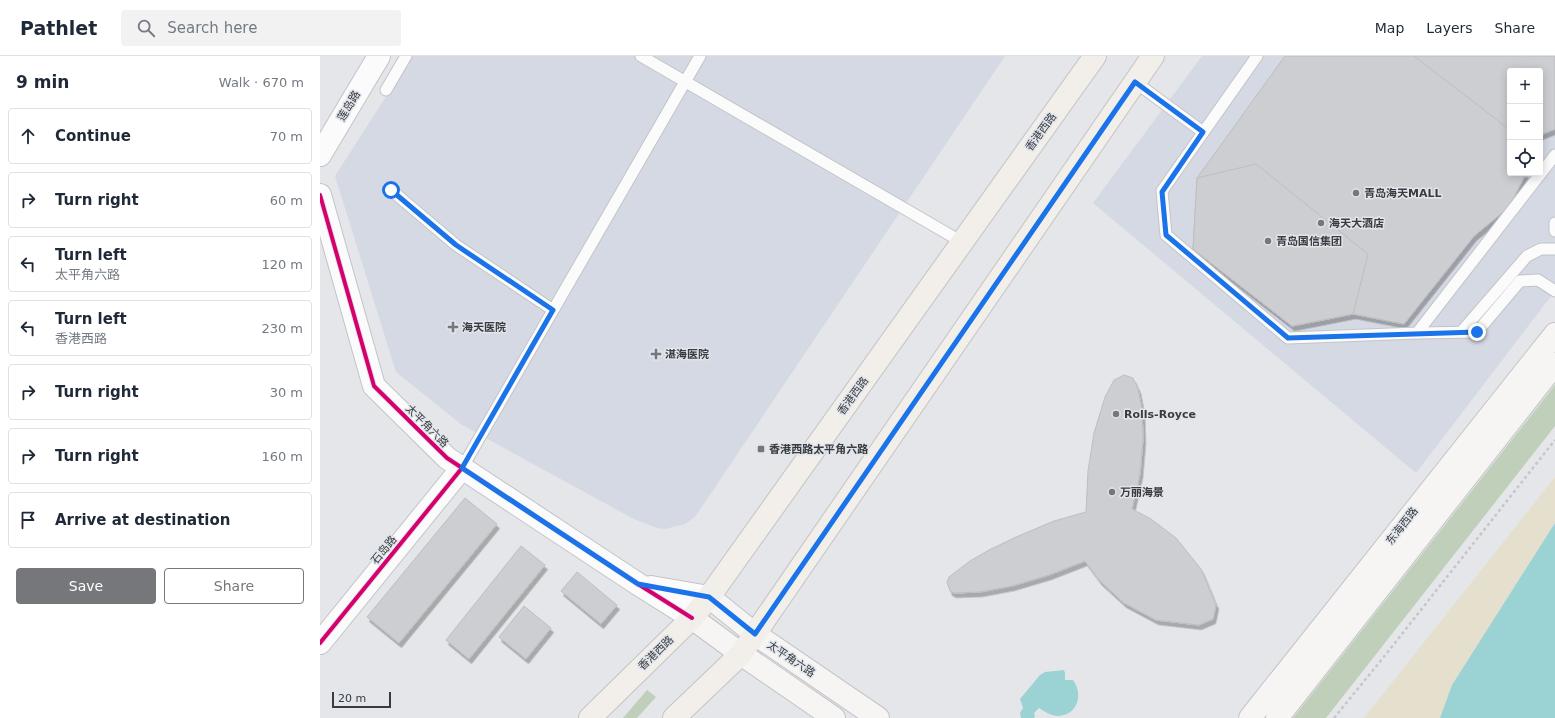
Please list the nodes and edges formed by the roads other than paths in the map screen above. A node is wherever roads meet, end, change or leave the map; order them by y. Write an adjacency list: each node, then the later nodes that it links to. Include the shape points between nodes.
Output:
1 (379, 56): 12 (street, 莲岛路)
2 (406, 56): 10 (lane)
3 (641, 56): 8 (lane)
4 (700, 56): 8 (lane)
5 (1095, 56): 18 (main road, 香港西路)
6 (1153, 56): 9 (main road)
7 (1257, 56): 11 (lane)
8 (685, 82): 18 (lane); 21 (lane)
9 (1135, 82): 11 (lane); 30 (main road)
10 (386, 90)
11 (1203, 132): 23 (lane, via 1162,192 1166,235 1288,338)
12 (320, 155)
13 (1555, 155): 23 (lane)
14 (391, 190): 21 (lane, via 456,245)
15 (320, 195): 26 (street, 太平角六路, via 374,386 447,458)
16 (1555, 223): 17 (lane)
17 (1555, 231)
18 (962, 242): 28 (main road, 香港西路)
19 (1555, 249): 22 (lane, via 1541,249 1527,256)
20 (1555, 292): 22 (lane, via 1538,280 1520,281 1477,332)
21 (553, 310): 26 (lane)
22 (1462, 331): 23 (lane)
23 (1417, 333)
24 (1555, 334): 37 (main road, 东海西路)
25 (1555, 364): 38 (main road, 东海西路)
26 (462, 468): 27 (street, 太平角六路); 31 (street, 石岛路)
27 (638, 584): 28 (street, 太平角六路); 29 (street)
28 (709, 597): 29 (main road, 香港西路); 30 (main road, 太平角六路)
29 (692, 618): 32 (main road); 33 (main road, 香港西路)
30 (755, 634): 32 (main road); 36 (main road, 太平角六路)
31 (320, 643)
32 (741, 654): 34 (main road); 35 (main road)
33 (590, 718)
34 (674, 718)
35 (834, 718)
36 (878, 718)
37 (1250, 718)
38 (1277, 718)

